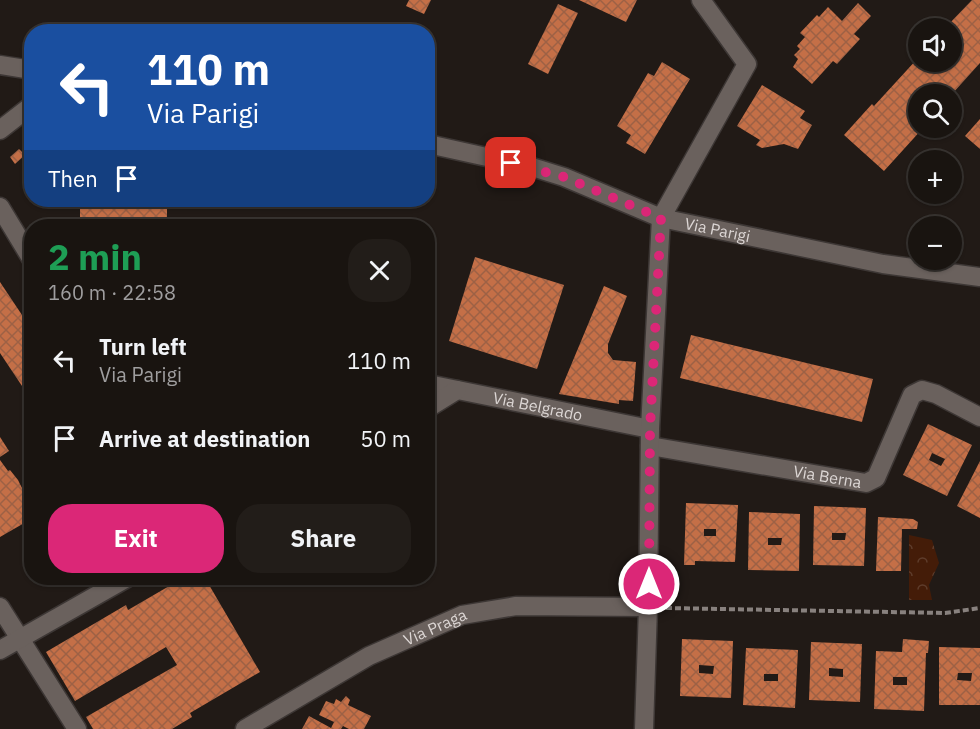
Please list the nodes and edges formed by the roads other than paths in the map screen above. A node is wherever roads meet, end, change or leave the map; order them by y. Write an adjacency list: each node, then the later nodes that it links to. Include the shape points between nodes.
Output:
1 (701, 0): 8 (street, via 747,64)
2 (0, 65): 3 (street)
3 (24, 69)
4 (24, 111): 5 (street)
5 (0, 130)
6 (435, 146): 8 (street, Via Parigi, via 564,177)
7 (0, 207): 9 (street)
8 (661, 218): 10 (street, Via Parigi, via 884,264); 15 (street)
9 (24, 247)
10 (980, 277)
11 (435, 385): 12 (street, Via Belgrado)
12 (457, 390): 13 (street); 15 (street, Via Belgrado)
13 (435, 404)
14 (980, 417): 15 (street, Via Berna, via 936,394 922,390 912,395 876,478 866,483)
15 (650, 437): 18 (street)
16 (114, 585): 19 (street)
17 (0, 607): 19 (street)
18 (648, 607): 22 (street, Via Praga, via 516,606 462,615 369,656); 23 (street)
19 (20, 637): 20 (street); 21 (street)
20 (0, 650)
21 (77, 729)
22 (245, 729)
23 (644, 729)

